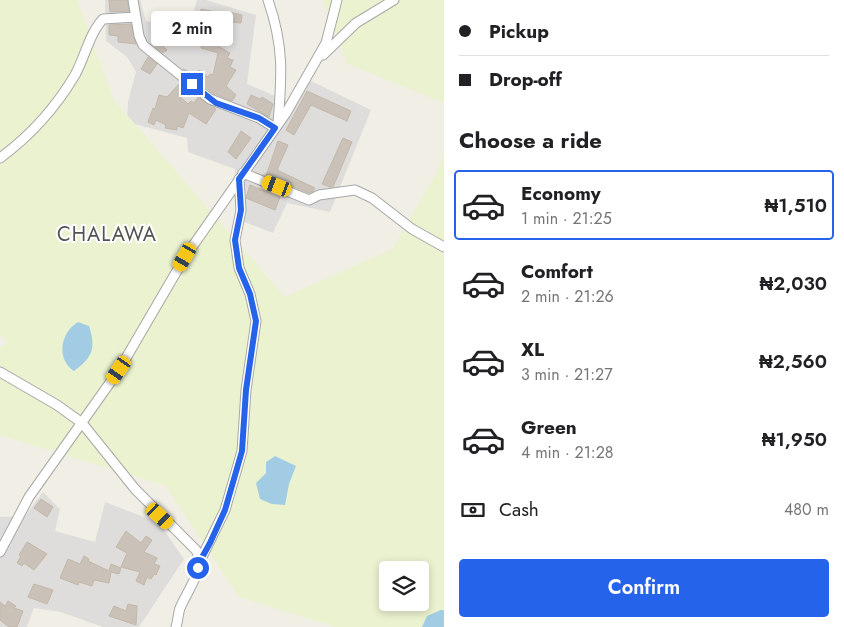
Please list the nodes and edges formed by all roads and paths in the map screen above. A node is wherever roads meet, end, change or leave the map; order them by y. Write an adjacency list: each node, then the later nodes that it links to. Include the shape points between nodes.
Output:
1 (133, 0): 5 (street)
2 (268, 0): 7 (street, via 278,28 283,73)
3 (337, 0): 6 (street, via 329,34)
4 (394, 0): 6 (street, via 356,23)
5 (136, 17): 7 (street, via 143,45 210,99); 8 (street, via 103,20 96,26 75,75 54,105 34,129)
6 (318, 58): 7 (street)
7 (276, 127): 9 (street)
8 (0, 158)
9 (241, 176): 10 (street, via 309,200 319,195 355,190); 12 (street, via 185,257 119,370); 14 (street, via 241,210 235,240 239,268 250,294 256,321 246,390 242,451 225,510)
10 (444, 247)
11 (0, 372): 12 (street)
12 (82, 423): 13 (street, via 29,497); 14 (street, via 135,489 196,550)
13 (0, 552)
14 (200, 561): 15 (street)
15 (179, 617): 16 (street); 17 (street)
16 (176, 627)
17 (184, 627)

